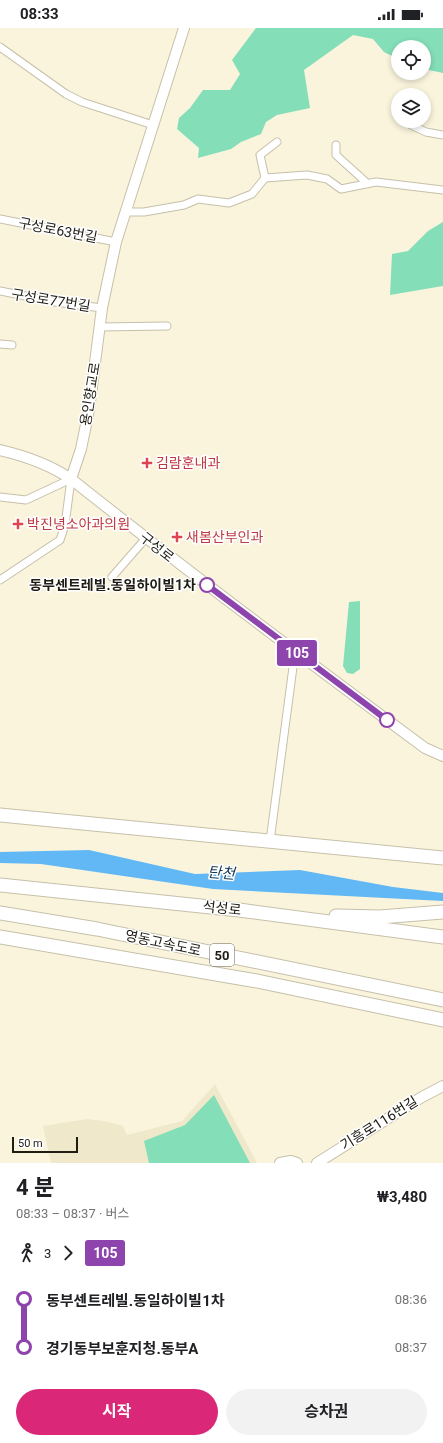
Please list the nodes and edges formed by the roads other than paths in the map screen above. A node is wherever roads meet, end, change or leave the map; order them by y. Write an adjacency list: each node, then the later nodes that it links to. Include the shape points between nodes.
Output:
1 (184, 28): 3 (street, 용인향교로)
2 (0, 47): 3 (street, via 66,94 82,102)
3 (153, 125): 11 (street, 용인향교로)
4 (416, 128): 5 (street)
5 (443, 135)
6 (277, 142): 8 (street, via 260,155)
7 (336, 145): 9 (street, via 336,155)
8 (265, 178): 9 (street, via 307,175 328,179 341,189); 11 (street, via 252,194 229,203 198,199 184,205 144,212)
9 (367, 183): 10 (street, via 408,184)
10 (443, 190)
11 (125, 212): 13 (street, 용인향교로)
12 (0, 219): 13 (street, 구성로63번길)
13 (116, 242): 15 (street, 용인향교로)
14 (0, 291): 15 (street, 구성로77번길)
15 (102, 308): 17 (street, 용인향교로)
16 (167, 326): 17 (street)
17 (99, 327): 21 (street, 용인향교로, via 89,410 81,449)
18 (0, 344): 19 (street)
19 (12, 345)
20 (0, 450): 21 (street, 구성로, via 42,462)
21 (71, 479): 22 (street, via 26,500); 23 (street, 구성로); 25 (street, via 65,525 60,540)
22 (0, 497)
23 (146, 538): 24 (street); 26 (street, 구성로)
24 (112, 577)
25 (0, 580)
26 (295, 652): 27 (street, 구성로, via 425,748); 29 (street)
27 (443, 756)
28 (0, 815): 29 (highway)
29 (270, 841): 30 (highway)
30 (443, 858)
31 (0, 885): 32 (highway, 석성로)
32 (239, 910): 33 (highway, via 283,908 334,916 380,918); 35 (highway, 석성로)
33 (443, 912)
34 (0, 913): 37 (highway, 영동고속도로 / 50, via 97,929)
35 (443, 936)
36 (0, 937): 38 (highway, 영동고속도로 / 50, via 256,981)
37 (443, 1000)
38 (443, 1020)
39 (443, 1086): 42 (street, 기흥로116번길, via 422,1096)
40 (280, 1163): 41 (street)
41 (297, 1163)
42 (317, 1163)

